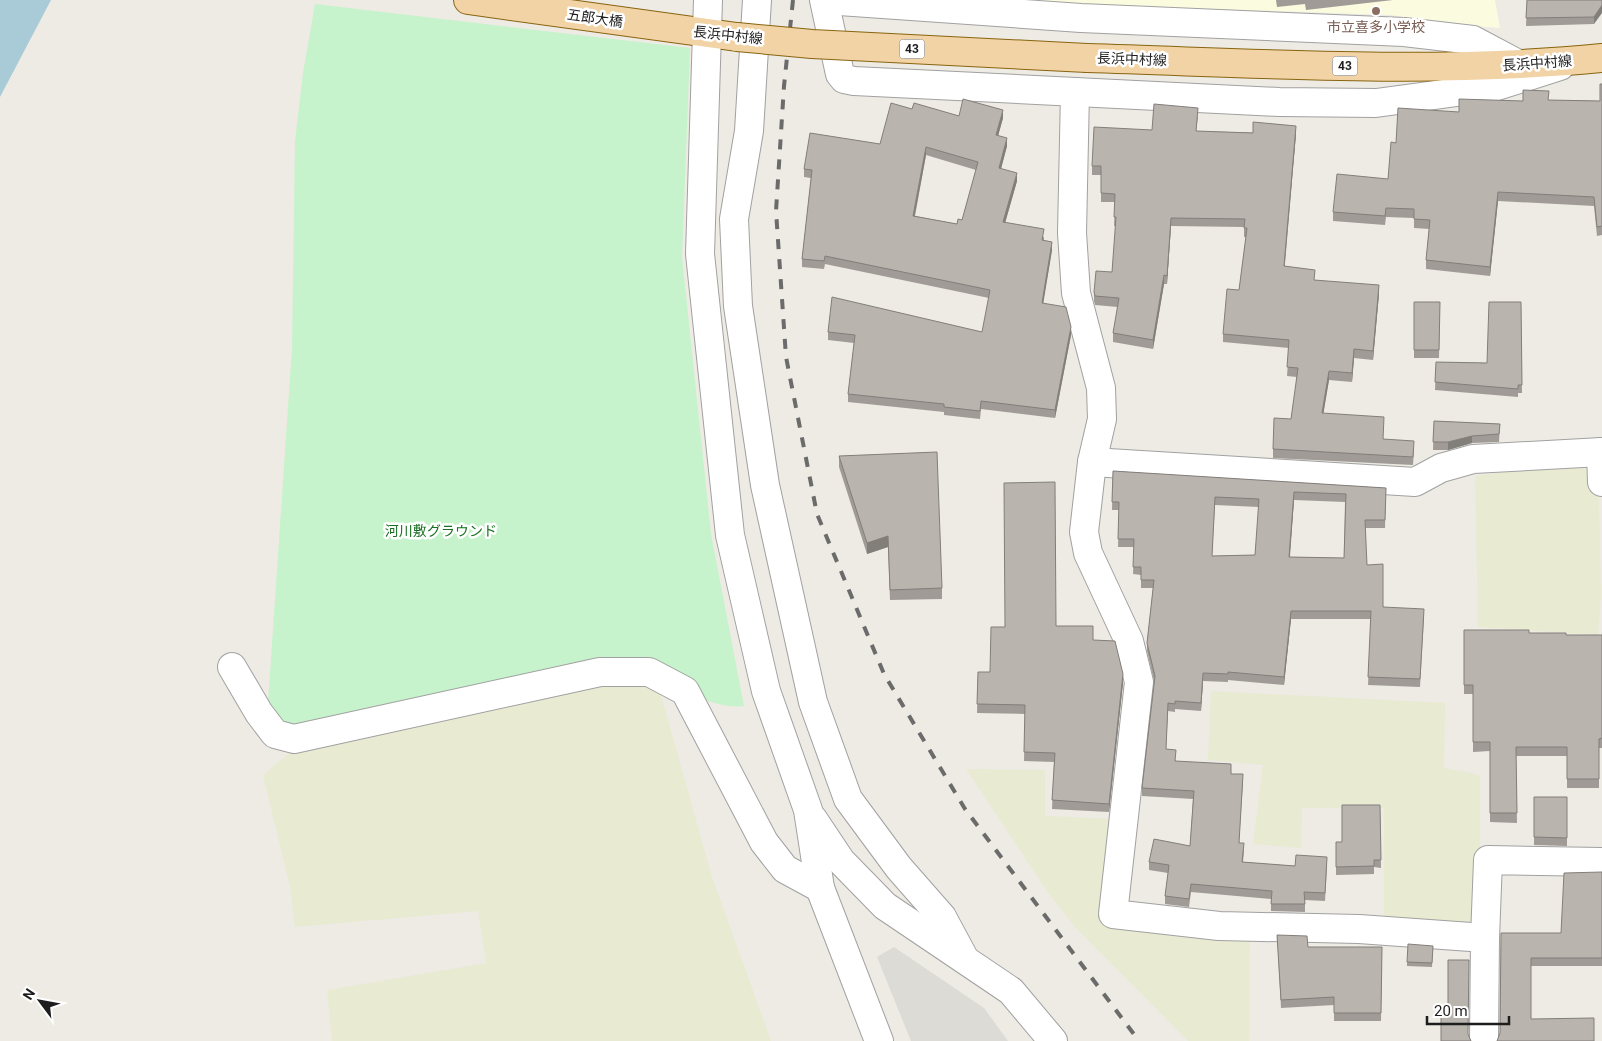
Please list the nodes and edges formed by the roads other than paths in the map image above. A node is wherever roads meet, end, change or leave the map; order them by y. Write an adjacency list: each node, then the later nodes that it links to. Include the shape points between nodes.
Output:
1 (468, 0): 5 (main road, 五郎大橋 / 43)
2 (708, 0): 7 (street)
3 (757, 0): 22 (street, via 749,131 734,219 738,306 767,495 813,702 848,799 899,868 942,917)
4 (825, 0): 6 (street, via 1081,18); 12 (street, via 840,74 844,79)
5 (663, 28): 7 (main road, 長浜中村線 / 43)
6 (1385, 31): 10 (street, via 1473,40); 11 (street, via 1392,48)
7 (706, 33): 11 (main road, 長浜中村線 / 43, bridge, via 812,44 1087,58); 18 (street, via 700,254 730,535 766,691)
8 (1602, 58): 9 (main road, 長浜中村線 / 43)
9 (1574, 61): 10 (main road, 長浜中村線 / 43); 13 (street, via 1494,87)
10 (1522, 66): 11 (main road, 長浜中村線 / 43)
11 (1390, 67): 13 (street, via 1388,85)
12 (1075, 92): 13 (street, via 1279,102); 15 (street, via 1072,233 1076,292 1102,388 1102,419)
13 (1376, 103)
14 (1602, 452): 15 (street, via 1474,459 1440,468 1415,482); 16 (street)
15 (1092, 462): 21 (street, via 1084,532 1088,553 1130,641 1139,682 1113,914 1218,926 1359,929)
16 (1602, 482)
17 (232, 667): 20 (street, via 259,713 276,734 294,739 600,672 649,672 685,691 764,842 784,869)
18 (808, 810): 20 (street); 22 (street, via 841,861 885,906)
19 (1602, 862): 21 (street, via 1488,860)
20 (820, 888): 23 (street)
21 (1485, 938): 25 (street)
22 (963, 956): 24 (street, via 1011,991)
23 (879, 1041)
24 (1053, 1041)
25 (1484, 1041)

